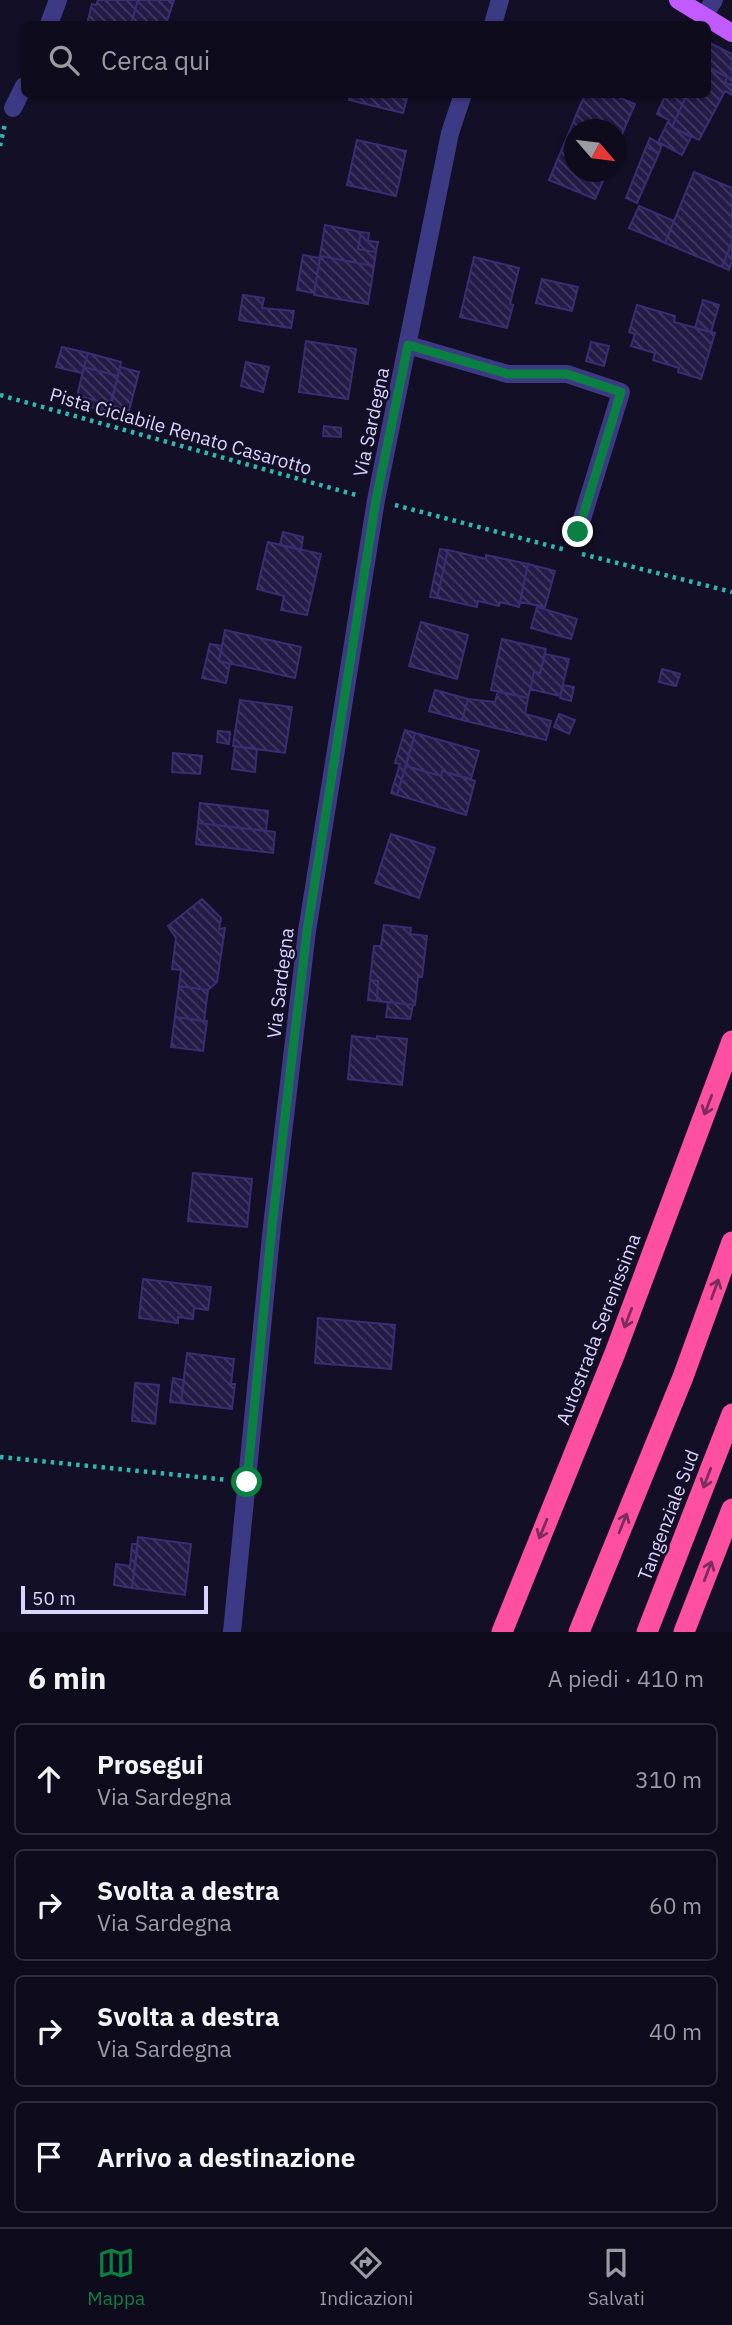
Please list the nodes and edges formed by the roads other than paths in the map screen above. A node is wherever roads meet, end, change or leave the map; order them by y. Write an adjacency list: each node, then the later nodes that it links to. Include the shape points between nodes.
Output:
1 (58, 0): 5 (street)
2 (678, 0): 4 (main road)
3 (714, 0): 4 (street)
4 (704, 16): 6 (main road)
5 (50, 21)
6 (732, 33)
7 (21, 92): 9 (street)
8 (462, 98): 10 (street, Via Sardegna, via 450,133)
9 (13, 108)
10 (408, 345): 11 (street, Via Sardegna, via 508,374 567,374 621,392); 16 (street, Via Sardegna, via 376,500 307,931)
11 (578, 532)
12 (732, 1041): 17 (highway, Autostrada Serenissima, one-way to 17, via 615,1353)
13 (732, 1242): 18 (highway, one-way to 13)
14 (732, 1414): 19 (highway, Tangenziale Sud, one-way to 19)
15 (732, 1509): 20 (highway, one-way to 15)
16 (232, 1632)
17 (502, 1632)
18 (579, 1632)
19 (647, 1632)
20 (684, 1632)

